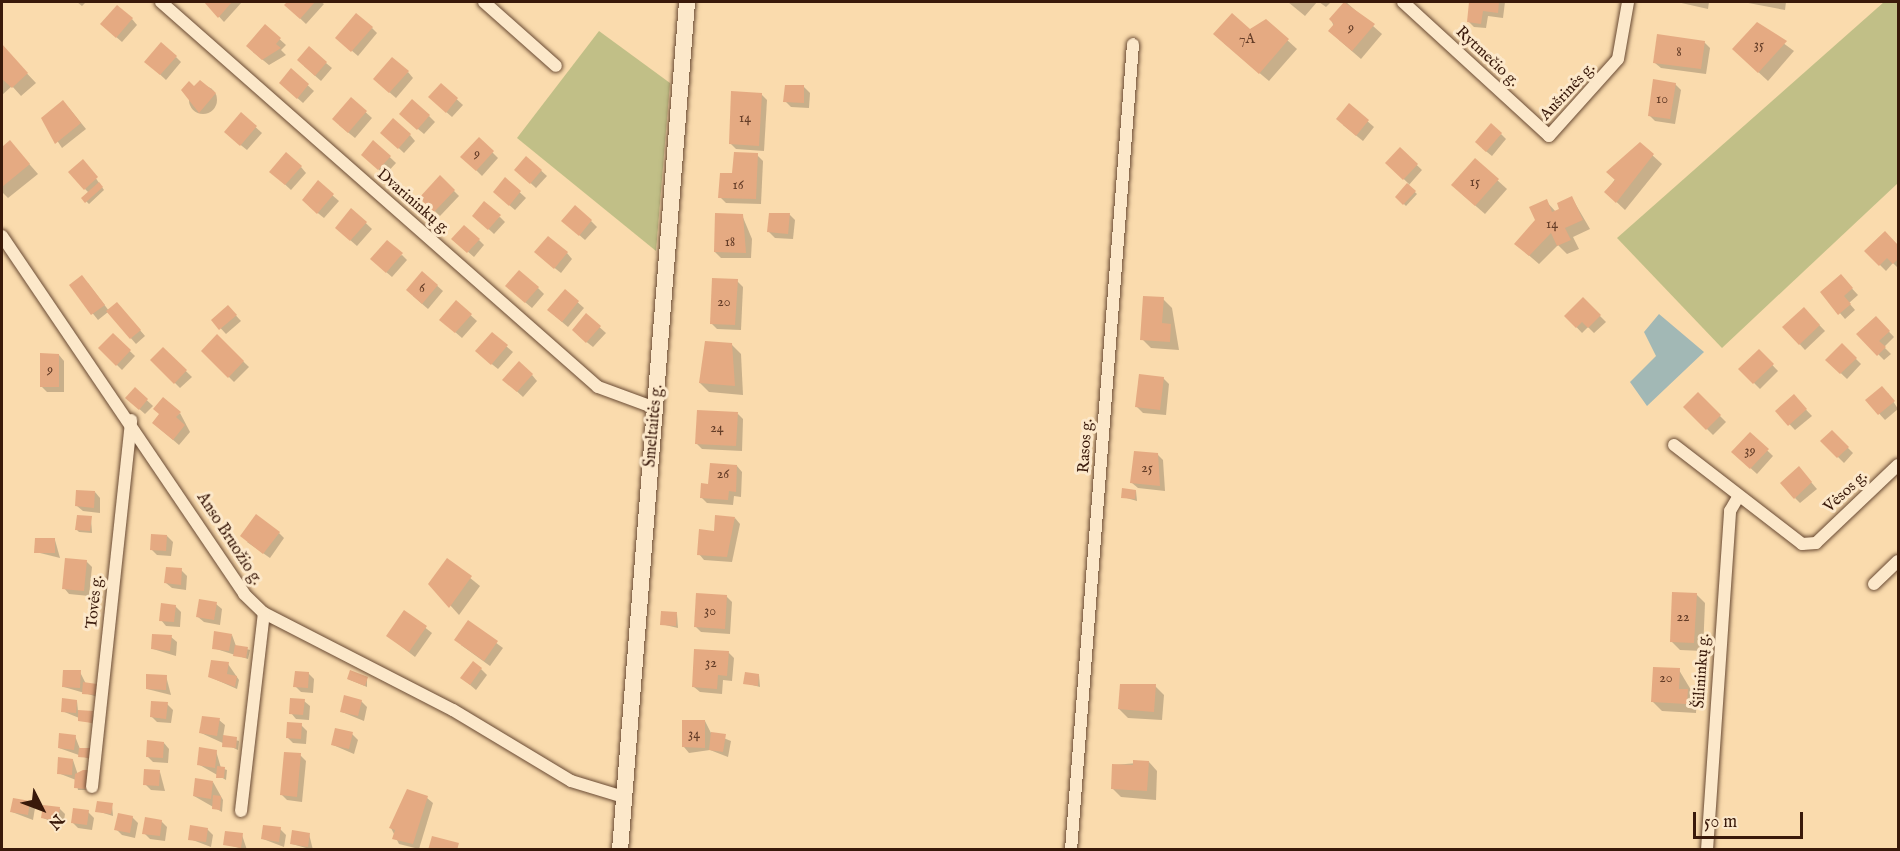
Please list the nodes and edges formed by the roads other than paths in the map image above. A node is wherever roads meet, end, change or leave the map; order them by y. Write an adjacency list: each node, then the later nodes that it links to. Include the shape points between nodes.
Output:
1 (161, 2): 11 (street, Dvarininkų g., via 598,387)
2 (484, 2): 8 (street)
3 (687, 2): 11 (main road, Smeltaitės g.)
4 (1403, 2): 6 (street, Rytmečio g.)
5 (1628, 2): 9 (street, Aušrinės g., via 1618,59)
6 (1416, 7): 9 (street, Rytmečio g.)
7 (1133, 44): 23 (street, Rasos g.)
8 (555, 66)
9 (1549, 136)
10 (2, 236): 12 (street, Anso Bruožio g.)
11 (655, 408): 20 (main road, Smeltaitės g.)
12 (131, 420): 18 (street, Anso Bruožio g., via 244,594); 19 (street, Tovės g.)
13 (1674, 445): 15 (street)
14 (1899, 465): 15 (street, Vėsos g., via 1816,543 1802,544)
15 (1738, 497): 24 (street, Šilininkų g., via 1730,511)
16 (1899, 561): 17 (street)
17 (1874, 584)
18 (264, 613): 20 (street, Anso Bruožio g., via 453,710 571,781); 21 (street)
19 (92, 787)
20 (624, 797): 22 (main road, Smeltaitės g.)
21 (241, 811)
22 (620, 849)
23 (1071, 849)
24 (1707, 849)

